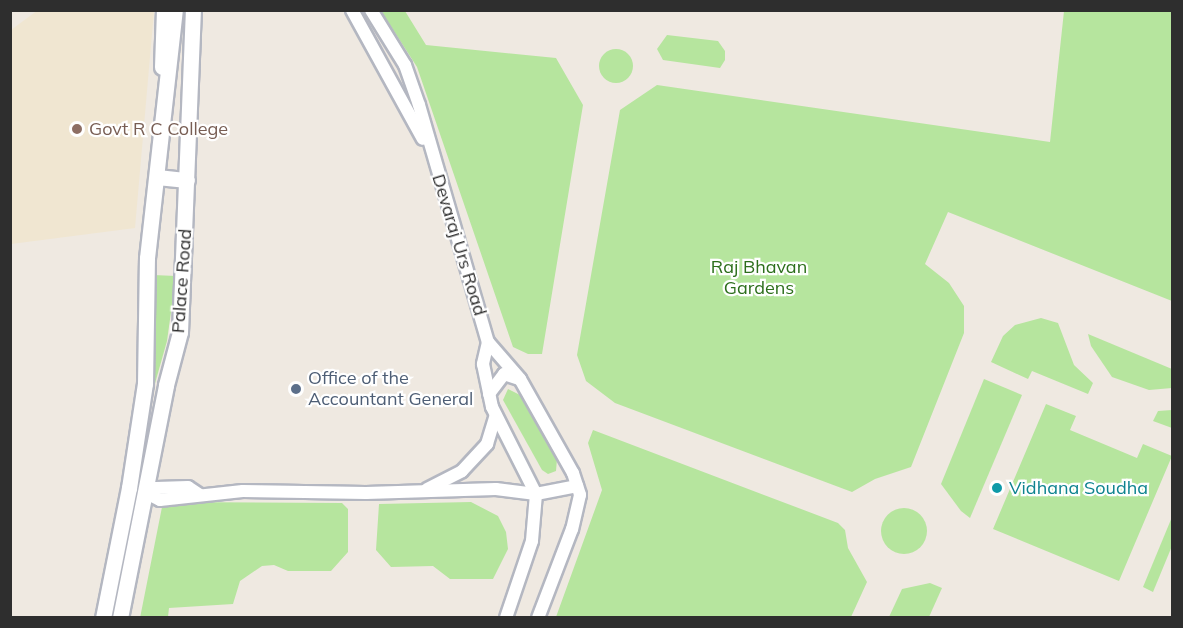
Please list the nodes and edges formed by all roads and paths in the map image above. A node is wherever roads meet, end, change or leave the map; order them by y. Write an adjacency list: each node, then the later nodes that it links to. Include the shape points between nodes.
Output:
1 (164, 10): 6 (main road, Palace Road, via 161,64)
2 (175, 10): 6 (main road, Palace Road)
3 (193, 10): 9 (main road, Palace Road)
4 (352, 10): 7 (street, Devaraj Urs Road)
5 (371, 10): 7 (street, Devaraj Urs Road, via 405,65)
6 (168, 81): 8 (main road, Palace Road)
7 (429, 147): 10 (street, Devaraj Urs Road)
8 (157, 177): 9 (main road); 18 (main road, Palace Road, via 146,272 145,384)
9 (187, 180): 17 (main road, Palace Road, via 180,332)
10 (488, 342): 11 (street, Devaraj Urs Road); 12 (street, Devaraj Urs Road, via 483,364)
11 (520, 379): 12 (street, via 504,374); 14 (street, Devaraj Urs Road)
12 (489, 394): 13 (street, Devaraj Urs Road)
13 (496, 415): 15 (street, via 487,444 462,471); 16 (street, Devaraj Urs Road)
14 (577, 486): 16 (street); 22 (street, via 580,495 572,528)
15 (423, 490): 16 (street, via 496,489); 17 (street, via 243,491 200,495 188,487 156,488)
16 (536, 494): 21 (street, via 532,541)
17 (147, 496): 18 (street); 20 (main road, Palace Road)
18 (126, 501): 19 (main road, Palace Road)
19 (102, 618)
20 (120, 618)
21 (506, 618)
22 (538, 618)

